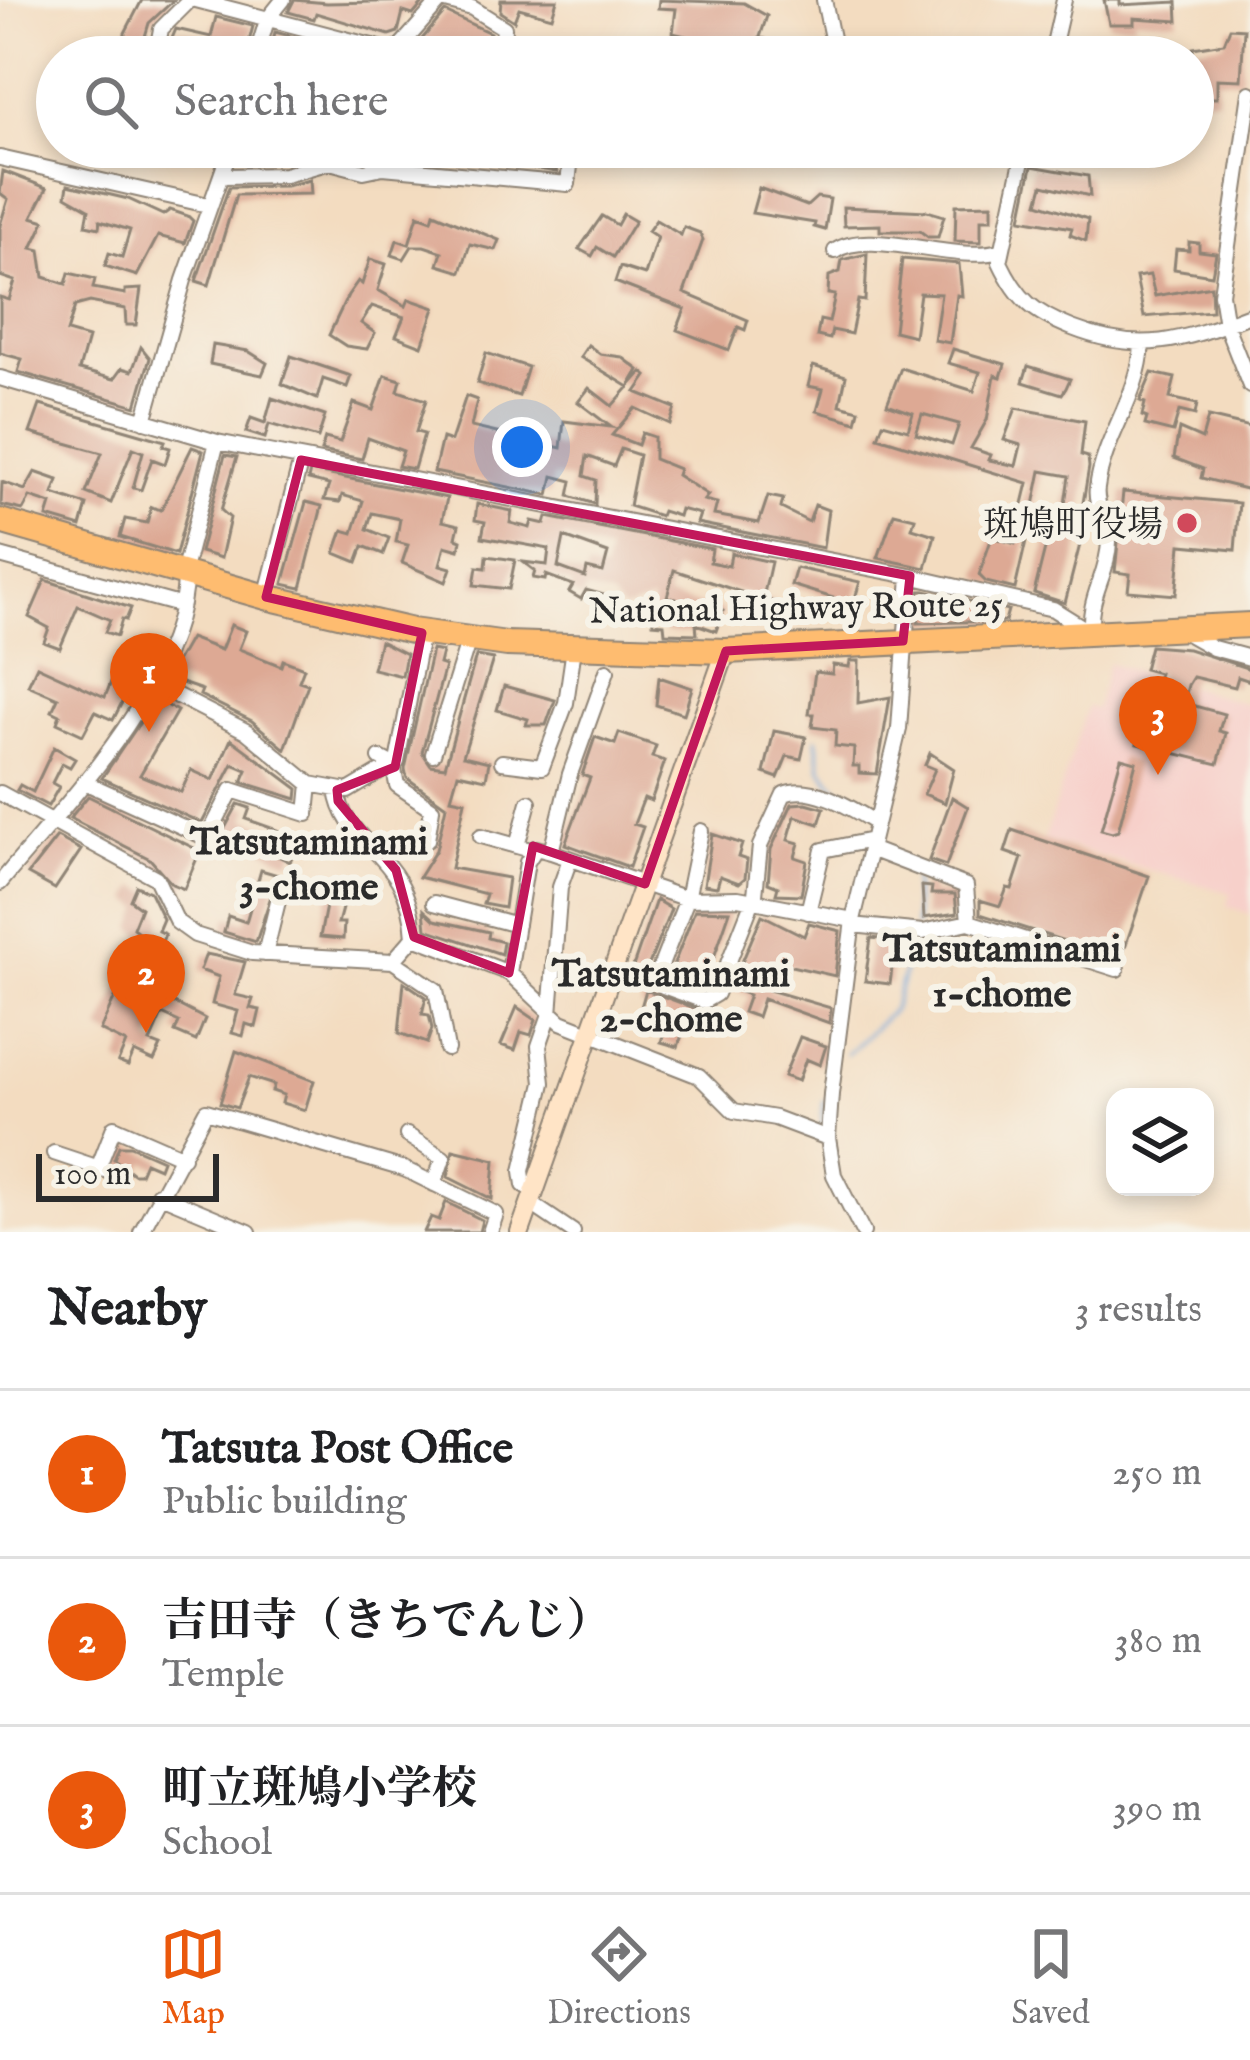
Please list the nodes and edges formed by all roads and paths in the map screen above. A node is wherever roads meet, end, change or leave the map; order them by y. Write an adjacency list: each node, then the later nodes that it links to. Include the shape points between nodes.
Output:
1 (193, 0): 6 (street); 7 (street)
2 (283, 0): 6 (street)
3 (441, 0): 10 (street); 11 (street, via 472,8 504,28)
4 (824, 0): 12 (street)
5 (1064, 0): 13 (street)
6 (267, 20): 8 (street); 9 (street)
7 (160, 36)
8 (262, 36)
9 (325, 36)
10 (410, 36)
11 (503, 36)
12 (832, 36)
13 (1056, 36)
14 (1250, 93): 28 (street, via 1221,294)
15 (0, 158): 16 (street)
16 (36, 166)
17 (44, 168): 24 (street)
18 (224, 168): 23 (street)
19 (311, 168): 23 (street)
20 (394, 168): 21 (street, via 568,184)
21 (570, 168)
22 (1020, 168): 26 (street)
23 (222, 176): 24 (street)
24 (208, 205): 32 (street)
25 (835, 251): 26 (street, via 850,242 975,259)
26 (1000, 251): 29 (street, via 1010,283 1036,314 1121,346)
27 (1250, 315): 28 (street)
28 (1226, 325): 29 (street); 31 (street)
29 (1142, 345): 44 (street, via 1140,372 1096,491 1109,542 1088,610)
30 (0, 377): 32 (street)
31 (1250, 386)
32 (144, 421): 33 (street)
33 (217, 442): 34 (street); 37 (street)
34 (301, 460): 38 (street); 39 (street)
35 (0, 521): 37 (highway, National Highway Route 25)
36 (0, 556): 40 (street)
37 (185, 575): 39 (highway, National Highway Route 25); 40 (street)
38 (910, 576): 44 (street, via 1053,609); 46 (street)
39 (266, 597): 43 (highway, National Highway Route 25)
40 (179, 605): 51 (street)
41 (1250, 625): 42 (highway, National Highway Route 25)
42 (1178, 629): 44 (highway, National Highway Route 25); 49 (street)
43 (422, 632): 45 (highway, National Highway Route 25); 53 (street, via 403,750)
44 (1092, 634): 46 (highway, National Highway Route 25)
45 (469, 639): 47 (highway, National Highway Route 25); 52 (street)
46 (903, 641): 48 (highway, National Highway Route 25); 61 (street, via 899,729)
47 (574, 648): 48 (highway, National Highway Route 25); 54 (street, via 566,703 542,767)
48 (726, 651): 70 (street)
49 (1250, 658)
50 (607, 671): 67 (street)
51 (150, 682): 55 (street); 56 (street, via 246,730)
52 (433, 754)
53 (387, 762): 57 (street, via 357,788); 64 (street, via 398,785 435,814)
54 (502, 762)
55 (84, 782): 56 (street, via 207,838 232,790 307,814); 60 (street)
56 (310, 784): 57 (street)
57 (337, 790): 79 (street, via 360,835 396,869)
58 (0, 793): 60 (street)
59 (529, 802): 66 (street)
60 (50, 822): 69 (street); 80 (street, via 156,878 188,932)
61 (876, 823): 65 (street); 73 (street, via 837,800 784,794 760,846)
62 (701, 831): 72 (street)
63 (481, 836): 66 (street)
64 (427, 841)
65 (871, 845): 75 (street, via 823,850); 76 (street); 77 (street, via 966,886)
66 (517, 846): 67 (street)
67 (542, 851): 68 (street); 78 (street, via 524,874)
68 (570, 859): 70 (street); 84 (street, via 558,897)
69 (0, 883)
70 (645, 884): 72 (street); 85 (street)
71 (281, 889): 80 (street)
72 (687, 898): 73 (street); 73 (street, via 658,973 663,986 704,1000 716,994)
73 (750, 902): 75 (street)
74 (434, 903): 78 (street)
75 (808, 912): 76 (street)
76 (853, 922): 77 (street, via 922,932); 88 (street)
77 (969, 922): 82 (street)
78 (517, 926): 83 (street)
79 (414, 937): 81 (street); 83 (street)
80 (265, 954): 81 (street)
81 (393, 961): 86 (street, via 436,990)
82 (1117, 969)
83 (509, 974): 84 (street)
84 (550, 1013): 85 (street); 93 (street, via 522,1171)
85 (592, 1036): 88 (street, via 699,1076 740,1114); 93 (street)
86 (447, 1048)
87 (407, 1136): 91 (street, via 443,1158)
88 (822, 1136): 99 (street)
89 (54, 1153): 90 (street, via 106,1170 114,1127)
90 (183, 1157): 91 (street, via 206,1111); 92 (street)
91 (434, 1184): 96 (street, via 496,1214)
92 (158, 1194): 94 (street); 95 (street)
93 (532, 1197): 97 (street); 98 (street)
94 (141, 1232)
95 (249, 1232)
96 (490, 1232)
97 (520, 1232)
98 (573, 1232)
99 (863, 1232)

